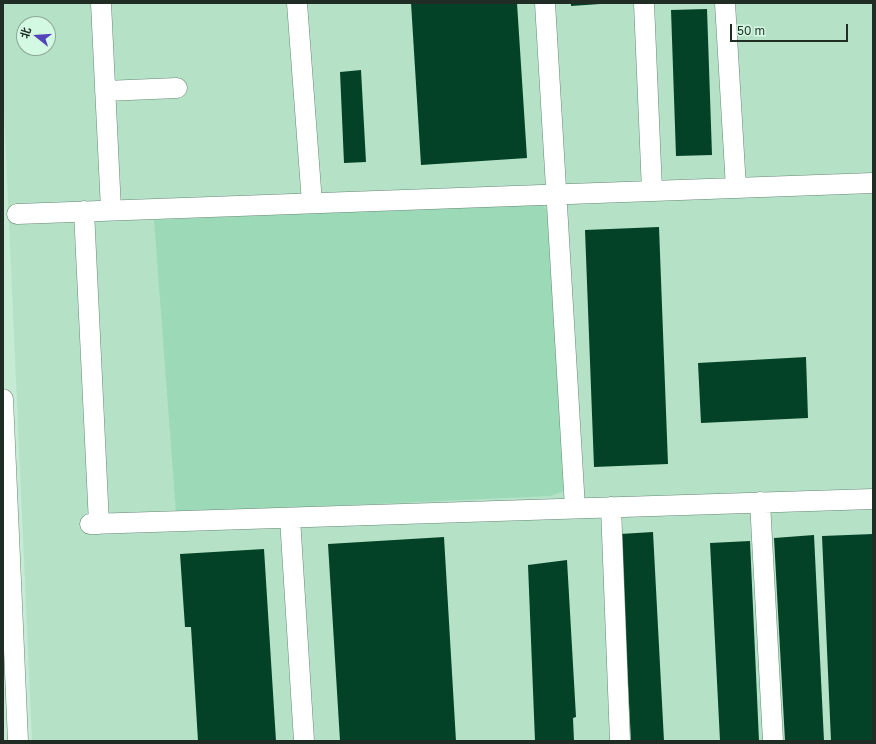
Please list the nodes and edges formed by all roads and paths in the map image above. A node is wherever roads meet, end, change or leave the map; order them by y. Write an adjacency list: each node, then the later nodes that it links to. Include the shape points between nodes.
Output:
1 (101, 3): 7 (lane)
2 (297, 3): 12 (lane)
3 (545, 3): 11 (lane)
4 (644, 3): 10 (lane)
5 (725, 3): 9 (lane)
6 (177, 88): 7 (lane)
7 (105, 91): 13 (lane)
8 (873, 183): 9 (lane)
9 (736, 188): 10 (lane)
10 (652, 191): 11 (lane)
11 (556, 194): 12 (lane); 20 (lane)
12 (312, 203): 13 (lane)
13 (111, 210): 14 (lane)
14 (84, 211): 15 (lane); 21 (lane, via 94,524)
15 (17, 214)
16 (3, 399): 22 (lane)
17 (873, 498): 18 (lane)
18 (760, 502): 19 (lane); 25 (lane)
19 (611, 507): 20 (lane); 24 (lane)
20 (575, 508): 21 (lane)
21 (290, 518): 23 (lane)
22 (18, 741)
23 (304, 741)
24 (620, 741)
25 (773, 741)

